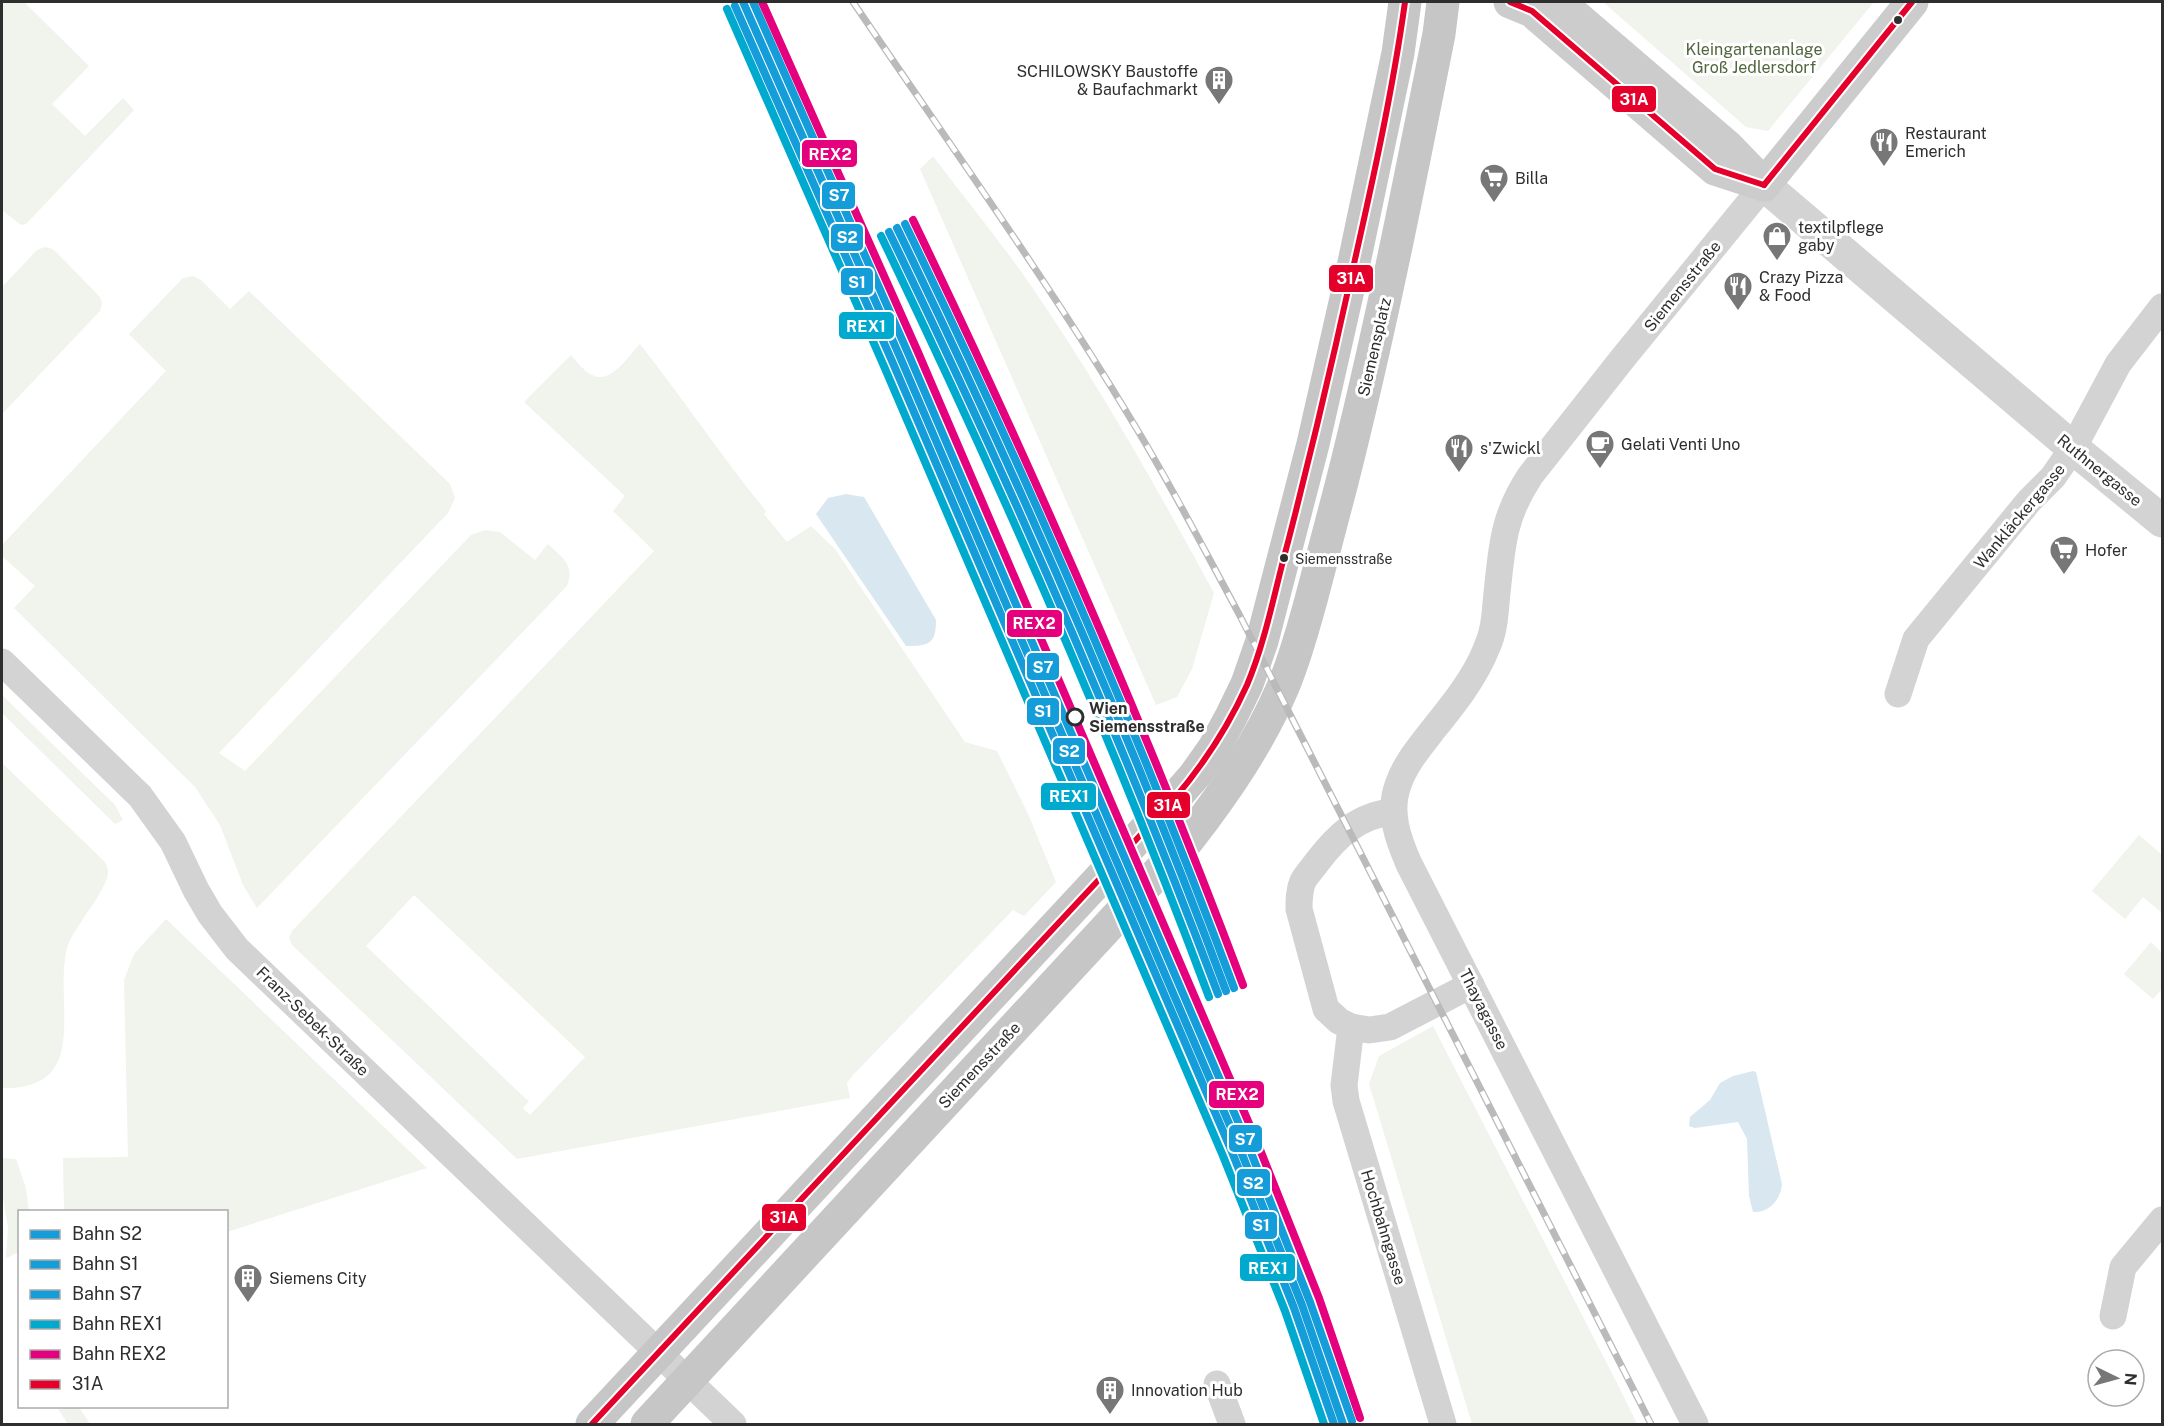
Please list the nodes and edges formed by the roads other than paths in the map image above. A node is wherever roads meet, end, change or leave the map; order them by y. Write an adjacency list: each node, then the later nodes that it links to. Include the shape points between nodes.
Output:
1 (1405, 2): 19 (main road, via 1370,190 1313,444 1262,641 1247,684 1214,748 1174,799)
2 (1443, 2): 12 (main road, Siemensplatz, via 1421,127 1359,414)
3 (1510, 2): 6 (main road, via 1532,11 1715,169)
4 (1559, 2): 6 (main road, via 1727,147)
5 (1912, 2): 6 (main road, Siemensstraße)
6 (1764, 185): 8 (street, Ruthnergasse); 10 (street, Siemensstraße, via 1516,497 1504,537)
7 (2163, 307): 8 (street, Wankläckergasse, via 2118,364)
8 (2073, 448): 9 (street, Ruthnergasse); 13 (street, Wankläckergasse, via 1916,639)
9 (2163, 521)
10 (1497, 592): 14 (street, Thayagasse, via 1494,627 1480,663 1410,760 1397,786)
11 (2, 662): 19 (street, Franz-Sebek-Straße, via 140,796 173,842 210,914 237,949)
12 (1284, 687): 20 (main road, Siemensstraße, via 1254,747 1188,840)
13 (1898, 694)
14 (1393, 812): 15 (street, Thayagasse, via 1409,864); 16 (street, via 1377,813 1356,822 1334,841 1303,881 1299,894 1299,909 1326,1009)
15 (1471, 985): 16 (street, via 1390,1027); 27 (street, Thayagasse)
16 (1351, 1027): 26 (street, Hochbahngasse, via 1344,1085 1346,1101)
17 (2163, 1220): 18 (street, via 2123,1268)
18 (2113, 1316)
19 (659, 1353): 20 (street, Franz-Sebek-Straße); 22 (main road)
20 (688, 1380): 23 (main road, Siemensstraße); 24 (street, Franz-Sebek-Straße)
21 (1217, 1384): 25 (street)
22 (592, 1425)
23 (647, 1425)
24 (733, 1425)
25 (1232, 1425)
26 (1443, 1425)
27 (1695, 1425)

